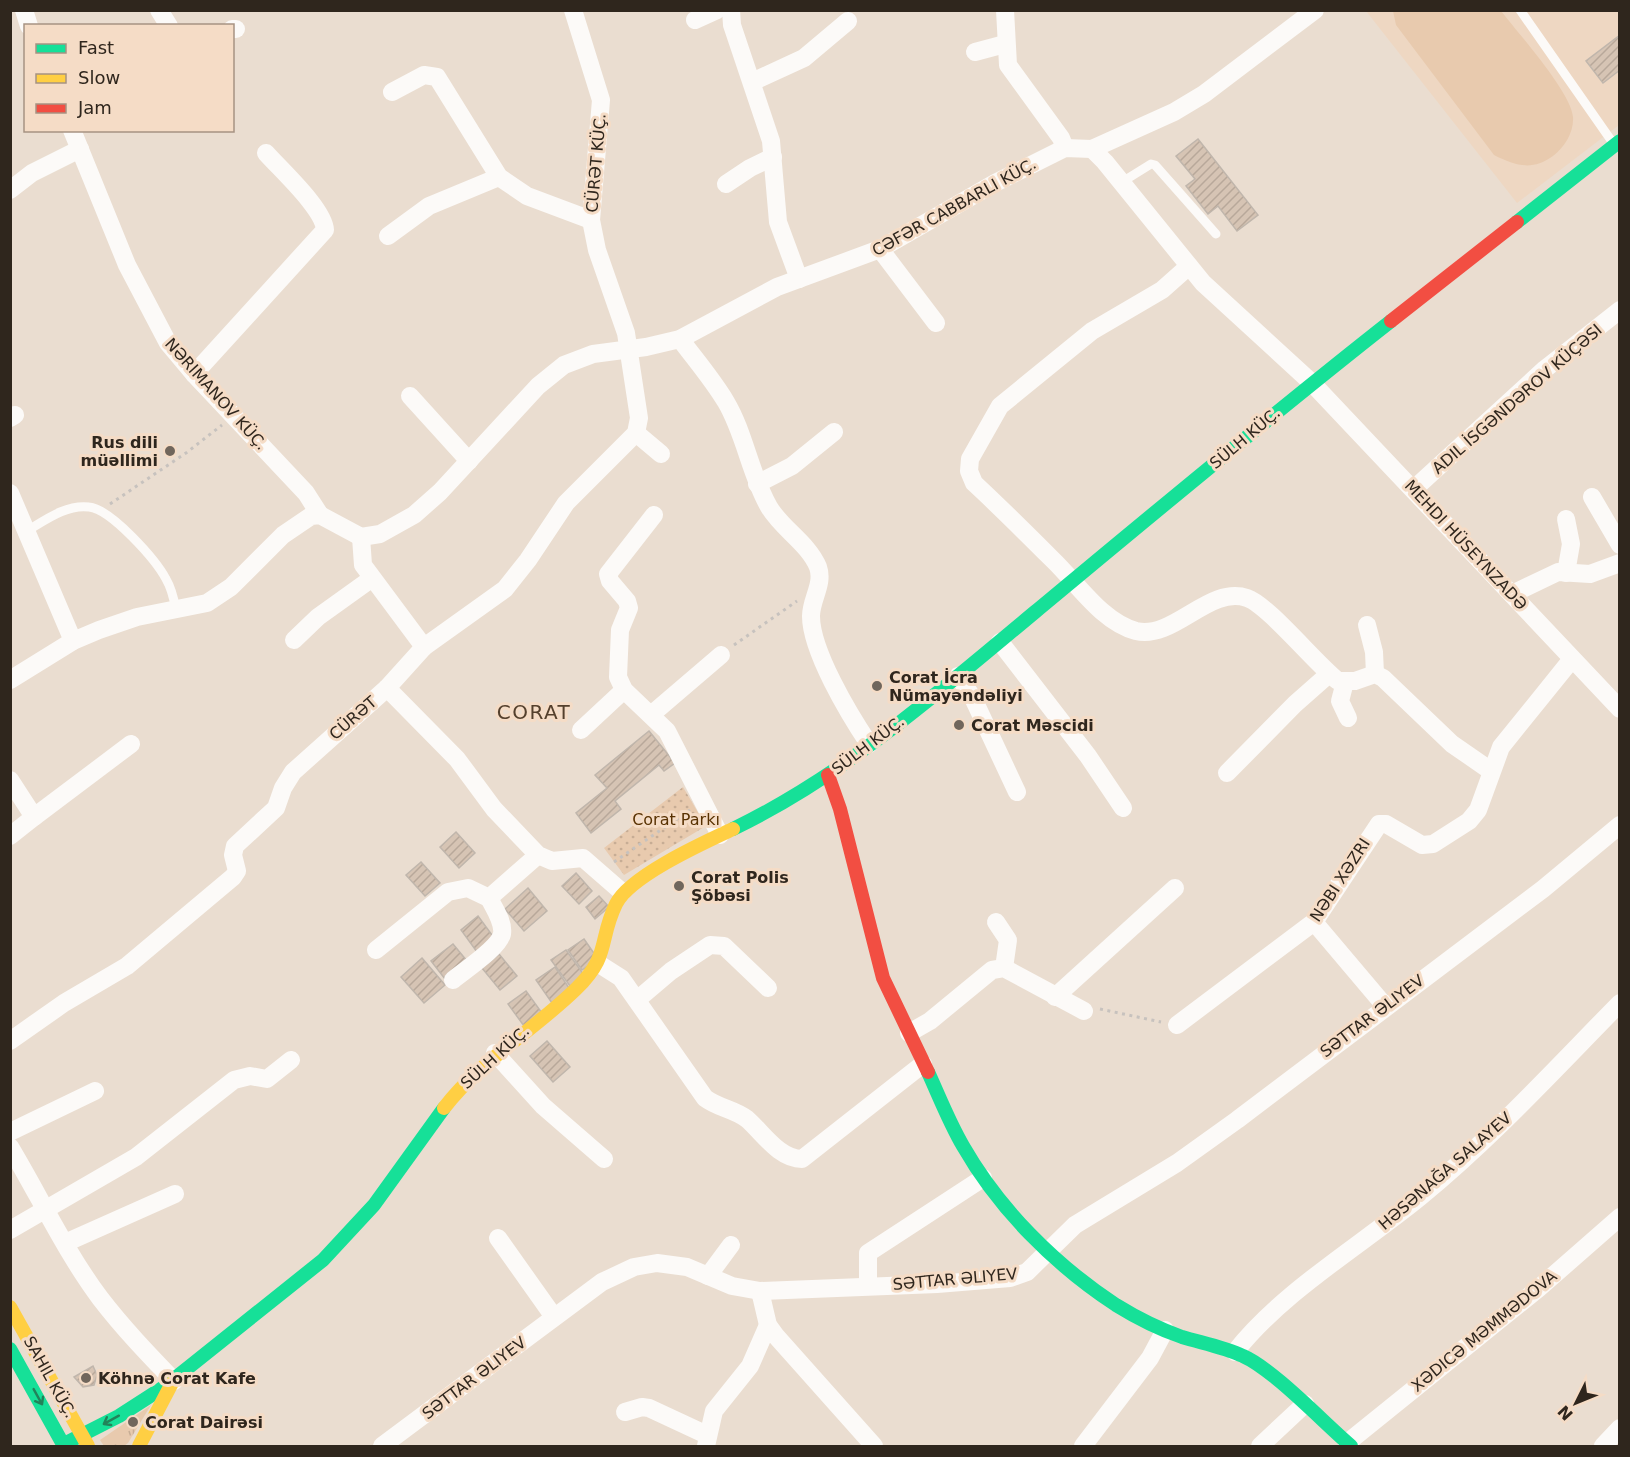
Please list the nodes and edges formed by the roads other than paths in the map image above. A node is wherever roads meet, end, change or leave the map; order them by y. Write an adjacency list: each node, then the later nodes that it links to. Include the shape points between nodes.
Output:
1 (159, 10): 10 (street)
2 (573, 10): 26 (street, CÜRƏT KÜÇ., via 601,100)
3 (717, 10): 8 (street)
4 (731, 10): 13 (street, via 732,25)
5 (1005, 10): 11 (street)
6 (1315, 10): 19 (street, via 1204,94)
7 (1520, 10): 16 (lane)
8 (695, 20)
9 (848, 21): 13 (street, via 804,58)
10 (168, 24)
11 (1005, 44): 12 (street); 17 (street, via 1008,65)
12 (975, 52)
13 (752, 82): 21 (street)
14 (392, 92): 22 (street, via 424,75 437,77)
15 (73, 132): 18 (street, NƏRIMANOV KÜÇ.)
16 (1617, 143): 37 (street, SÜLH KÜÇ.)
17 (1065, 148): 19 (street); 29 (street)
18 (80, 149): 25 (street, via 32,173); 36 (street, NƏRIMANOV KÜÇ., via 141,295 168,343)
19 (1092, 149): 23 (street, MEHDI HÜSEYNZADƏ)
20 (266, 153): 36 (street, via 316,210 325,222 325,230)
21 (773, 157): 24 (street); 31 (street, via 778,222)
22 (499, 177): 26 (street, via 527,196); 28 (street, via 429,206)
23 (1122, 182): 27 (lane, via 1144,167 1155,165); 30 (street, MEHDI HÜSEYNZADƏ)
24 (726, 184)
25 (10, 190)
26 (591, 219): 35 (street, CÜRƏT KÜÇ.)
27 (1216, 234)
28 (388, 236)
29 (880, 249): 31 (street); 33 (street)
30 (1189, 266): 37 (street, MEHDI HÜSEYNZADƏ, via 1221,301); 56 (street, via 1162,290 1092,331 1000,406 970,459 974,483)
31 (799, 279): 34 (street, via 761,294)
32 (1620, 310): 44 (street, ADIL İSGƏNDƏROV KÜÇƏSI, via 1545,369)
33 (936, 323)
34 (680, 339): 35 (street); 43 (street, via 726,401)
35 (629, 350): 40 (street, via 639,418); 42 (street, via 593,354 564,364 538,386)
36 (194, 374): 47 (street, NƏRIMANOV KÜÇ., via 306,493)
37 (1312, 383): 44 (street, MEHDI HÜSEYNZADƏ); 56 (street, SÜLH KÜÇ.)
38 (410, 396): 42 (street)
39 (834, 432): 43 (street, via 792,466)
40 (636, 433): 41 (street); 63 (street, CÜRƏT, via 566,503 505,589)
41 (661, 454)
42 (469, 461): 51 (street, via 414,514 380,534)
43 (757, 484): 77 (street, via 771,510 818,568 820,579 812,628 832,680)
44 (1414, 489): 57 (street, MEHDI HÜSEYNZADƏ)
45 (10, 493): 50 (street)
46 (1592, 497): 52 (street)
47 (320, 514): 51 (street); 58 (street, via 283,535 220,595 200,606)
48 (654, 515): 71 (street, via 608,573 628,608 620,630 617,660)
49 (1566, 519): 54 (street, via 1571,544)
50 (25, 532): 58 (lane, via 64,511 80,507 101,510 166,578); 61 (street)
51 (361, 537): 55 (street, via 361,557)
52 (1620, 545)
53 (1620, 563): 54 (street, via 1590,574)
54 (1566, 573): 57 (street, via 1547,575)
55 (371, 579): 60 (street, via 318,617); 63 (street)
56 (1074, 581): 62 (street, SÜLH KÜÇ.); 68 (street, via 1114,620 1145,632 1160,630 1222,597 1248,598)
57 (1512, 594): 65 (street, MEHDI HÜSEYNZADƏ)
58 (176, 610): 61 (street, via 122,621)
59 (1367, 625): 66 (street)
60 (294, 640)
61 (73, 641): 69 (street)
62 (1000, 642): 67 (street, SÜLH KÜÇ.); 83 (street)
63 (424, 647): 70 (street, CÜRƏT)
64 (721, 655): 73 (street)
65 (1572, 659): 72 (street, MEHDI HÜSEYNZADƏ); 78 (street, NƏBI XƏZRI, via 1501,747)
66 (1375, 674): 68 (street); 78 (street, via 1452,744)
67 (958, 676): 77 (street, SÜLH KÜÇ.); 82 (street, via 973,698)
68 (1337, 678): 74 (street, via 1340,701); 79 (street, via 1295,704)
69 (10, 680)
70 (387, 688): 88 (street, via 457,759); 106 (street, CÜRƏT, via 287,779 276,808 235,846 237,872 233,878 127,966)
71 (624, 690): 73 (street); 75 (street)
72 (1620, 709)
73 (652, 714): 86 (street, via 677,748)
74 (1348, 718)
75 (581, 730)
76 (131, 744): 84 (street)
77 (869, 744): 80 (street, SÜLH KÜÇ.)
78 (1491, 771): 93 (street, NƏBI XƏZRI, via 1478,810 1469,821 1433,844 1422,845 1386,824 1379,824)
79 (1227, 772)
80 (828, 776): 86 (street, SÜLH KÜÇ., via 782,805); 105 (street, via 840,809 875,954)
81 (10, 780): 84 (street)
82 (1017, 792)
83 (1123, 808)
84 (34, 817): 87 (street)
85 (1620, 825): 102 (street, SƏTTAR ƏLIYEV, via 1543,889)
86 (720, 835): 90 (street, SÜLH KÜÇ., via 644,875)
87 (10, 836)
88 (538, 855): 90 (street, via 552,861 583,858); 91 (street)
89 (1175, 888): 99 (street)
90 (622, 892): 95 (street, SÜLH KÜÇ., via 612,909)
91 (489, 898): 94 (street, via 468,888 448,892); 97 (street, via 500,918 502,933 497,944)
92 (996, 922): 96 (street, via 1008,940)
93 (1314, 922): 102 (street); 104 (street, NƏBI XƏZRI)
94 (376, 950)
95 (599, 964): 100 (street, via 621,978); 107 (street, SÜLH KÜÇ., via 571,994)
96 (1004, 968): 99 (street); 105 (street, via 992,970 930,1021)
97 (453, 980)
98 (768, 988): 100 (street, via 724,946 717,944 671,971)
99 (1055, 997): 103 (street)
100 (638, 999): 109 (street, via 705,1098 745,1118 793,1159 802,1159)
101 (1620, 1003): 131 (street, HƏSƏNAĞA SALAYEV, via 1552,1075 1422,1196 1264,1319)
102 (1385, 1006): 122 (street, SƏTTAR ƏLIYEV, via 1237,1120 1076,1226)
103 (1084, 1011)
104 (1177, 1025)
105 (909, 1033): 109 (street)
106 (10, 1041)
107 (495, 1053): 113 (street, via 543,1106); 132 (street, SÜLH KÜÇ., via 445,1105 378,1200 340,1243)
108 (291, 1060): 116 (street, via 267,1080 240,1077 226,1085 136,1157)
109 (923, 1064): 114 (street)
110 (95, 1091): 111 (street)
111 (10, 1132)
112 (10, 1147): 116 (street)
113 (604, 1159)
114 (983, 1178): 122 (street, via 1018,1222); 124 (street, via 868,1253)
115 (175, 1194): 120 (street)
116 (46, 1209): 118 (street); 120 (street)
117 (1620, 1217): 138 (street, XƏDICƏ MƏMMƏDOVA)
118 (10, 1230)
119 (498, 1238): 127 (street)
120 (64, 1243): 132 (street, via 99,1297)
121 (731, 1245): 123 (street)
122 (1049, 1252): 124 (street, SƏTTAR ƏLIYEV, via 1027,1272 1010,1278); 129 (street, via 1115,1304)
123 (708, 1276): 125 (street, SƏTTAR ƏLIYEV); 127 (street, SƏTTAR ƏLIYEV, via 674,1264 634,1267 602,1282)
124 (868, 1285): 125 (street, SƏTTAR ƏLIYEV)
125 (760, 1291): 128 (street)
126 (10, 1307): 136 (street, SAHIL KÜÇ.)
127 (554, 1317): 141 (street, SƏTTAR ƏLIYEV)
128 (768, 1325): 137 (street, via 750,1366 714,1411); 142 (street)
129 (1165, 1330): 131 (street); 143 (street, via 1150,1358)
130 (10, 1349): 139 (street, SAHIL KÜÇ., one-way to 139)
131 (1235, 1352): 133 (street)
132 (174, 1381): 136 (street, SÜLH KÜÇ., one-way to 136); 140 (street)
133 (1305, 1404): 138 (street); 144 (street)
134 (625, 1412): 137 (street, via 649,1408)
135 (1620, 1428): 145 (street)
136 (85, 1441): 139 (street, SÜLH KÜÇ.)
137 (706, 1441)
138 (1349, 1444)
139 (64, 1445)
140 (139, 1446)
141 (381, 1446)
142 (874, 1446)
143 (1083, 1446)
144 (1260, 1446)
145 (1603, 1446)

